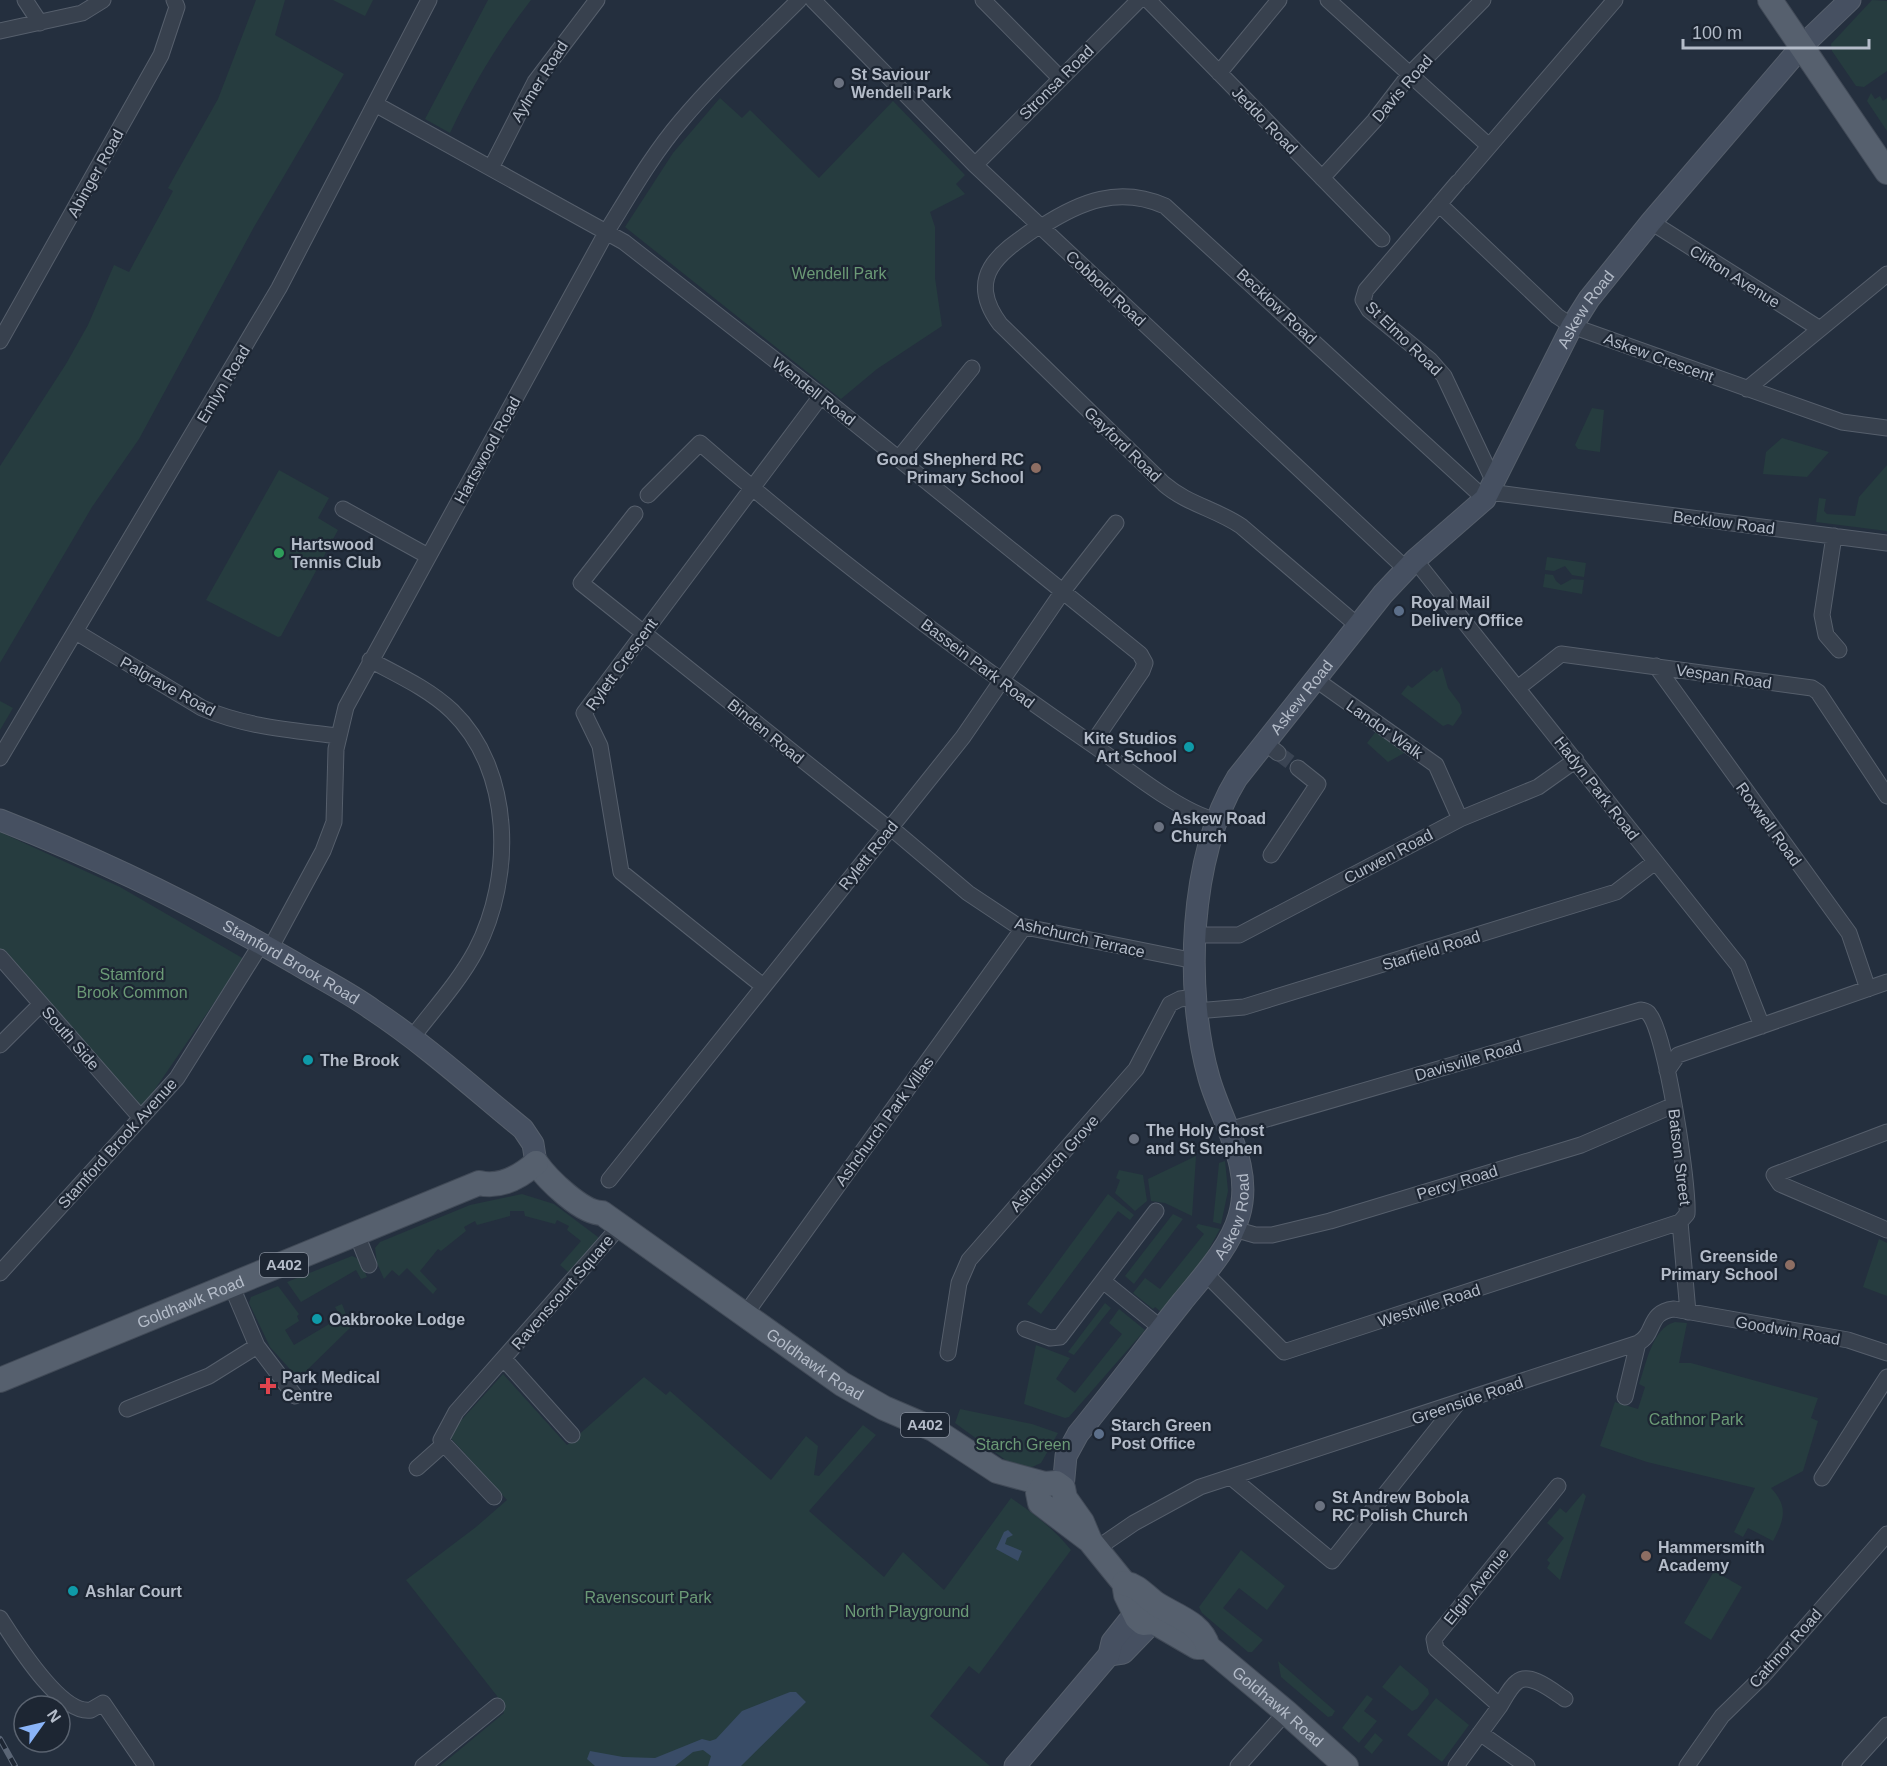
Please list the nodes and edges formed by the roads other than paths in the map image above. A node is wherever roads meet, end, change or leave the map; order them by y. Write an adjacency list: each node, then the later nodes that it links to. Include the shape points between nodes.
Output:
1 (25, 0): 17 (street)
2 (103, 0): 17 (street, via 82,13)
3 (174, 0): 37 (street, Abinger Road, via 177,7 161,55)
4 (429, 0): 23 (street, Emlyn Road)
5 (597, 0): 26 (street, Aylmer Road, via 535,82)
6 (799, 0): 32 (street, Hartswood Road, via 680,123 649,163)
7 (813, 0): 25 (street, Cobbold Road)
8 (983, 0): 22 (street)
9 (1139, 0): 22 (street, Stronsa Road)
10 (1148, 0): 20 (street, Jeddo Road)
11 (1279, 0): 20 (street)
12 (1328, 0): 21 (street)
13 (1483, 0): 21 (street, Davis Road)
14 (1615, 0): 24 (street, St Elmo Road)
15 (1770, 0): 19 (main road)
16 (1850, 0): 19 (main road, Askew Road)
17 (40, 23): 18 (street)
18 (0, 31)
19 (1803, 46): 27 (main road); 30 (main road, Askew Road)
20 (1219, 73): 28 (street, Jeddo Road)
21 (1410, 75): 24 (street); 28 (street, Davis Road)
22 (1060, 78): 25 (street, Stronsa Road)
23 (375, 104): 26 (street, Wendell Road); 55 (street, Emlyn Road, via 279,288)
24 (1489, 146): 29 (street, St Elmo Road)
25 (975, 165): 31 (street, Cobbold Road)
26 (491, 168): 32 (street, Wendell Road)
27 (1887, 172)
28 (1322, 178): 33 (street, Jeddo Road)
29 (1439, 204): 35 (street, Askew Crescent); 44 (street, St Elmo Road, via 1366,290 1363,300 1444,376)
30 (1651, 222): 35 (main road, Askew Road); 36 (street, Clifton Avenue)
31 (1040, 227): 44 (street, Becklow Road, via 1066,211 1106,196 1131,196 1166,206); 52 (street, Cobbold Road); 54 (street, Gayford Road, via 1002,251 989,269 987,300 1000,324 1164,484 1188,502 1240,526)
32 (607, 231): 40 (street, Wendell Road); 51 (street, Hartswood Road)
33 (1382, 239)
34 (1887, 274): 36 (street)
35 (1572, 326): 39 (street, Askew Crescent); 44 (main road, Askew Road)
36 (1820, 329): 39 (street)
37 (0, 340)
38 (972, 368): 42 (street)
39 (1747, 389): 41 (street, Askew Crescent, via 1842,422)
40 (821, 396): 42 (street, Wendell Road); 43 (street, Rylett Crescent)
41 (1887, 428)
42 (899, 459): 53 (street, Wendell Road)
43 (752, 488): 45 (street, Bassein Park Road, via 700,443); 56 (street, Rylett Crescent); 61 (street, Bassein Park Road)
44 (1489, 491): 49 (street, Becklow Road); 52 (main road, Askew Road)
45 (648, 495)
46 (343, 509): 51 (street)
47 (635, 514): 56 (street, Binden Road, via 581,583)
48 (1116, 523): 53 (street, Rylett Road)
49 (1834, 536): 50 (street, Becklow Road); 57 (street, via 1822,615 1826,634)
50 (1887, 543)
51 (428, 556): 58 (street, Hartswood Road)
52 (1411, 565): 54 (main road, Askew Road); 62 (street, Hadyn Park Road)
53 (1063, 591): 61 (street, Rylett Road); 64 (street, Wendell Road, via 1140,654 1145,663)
54 (1357, 625): 60 (main road, Askew Road)
55 (75, 632): 63 (street, Palgrave Road, via 223,717 245,724); 65 (street, Emlyn Road)
56 (644, 632): 72 (street, Binden Road); 81 (street, Rylett Crescent, via 584,713 600,746 618,865 621,872)
57 (1839, 651)
58 (370, 660): 63 (street, Hartswood Road, via 346,707); 86 (street, via 422,689 458,717 487,757 499,799 499,860 487,926 470,960)
59 (1656, 666): 62 (street, Vespan Road, via 1561,654); 68 (street, Vespan Road, via 1815,689); 82 (street, Roxwell Road, via 1848,933)
60 (1315, 679): 70 (street, Landor Walk, via 1436,765); 71 (main road, Askew Road, via 1272,748 1237,778)
61 (1000, 683): 64 (street, Bassein Park Road); 72 (street, Rylett Road, via 963,737)
62 (1518, 688): 66 (street, Hadyn Park Road)
63 (338, 736): 77 (street, Hartswood Road, via 334,822 323,851)
64 (1092, 744): 71 (street, Bassein Park Road, via 1197,814)
65 (0, 758)
66 (1576, 760): 70 (street, Curwen Road, via 1538,787); 74 (street, Hadyn Park Road)
67 (1298, 768): 73 (street, via 1318,784)
68 (1887, 796)
69 (0, 819): 77 (main road, Stamford Brook Road, via 115,868)
70 (1460, 819): 76 (street, Curwen Road, via 1239,935)
71 (1215, 820): 76 (main road, Askew Road)
72 (890, 828): 75 (street, Ashchurch Terrace, via 968,893 1007,921); 81 (street, Rylett Road)
73 (1271, 855)
74 (1655, 862): 84 (street, Starfield Road, via 1616,892 1244,1007); 85 (street, Hadyn Park Road, via 1738,964)
75 (1024, 927): 79 (street, Ashchurch Terrace); 107 (street, Ashchurch Park Villas)
76 (1196, 935): 79 (main road, Askew Road)
77 (265, 946): 86 (main road, Stamford Brook Road, via 350,994); 90 (street, Stamford Brook Avenue, via 177,1078)
78 (0, 957): 83 (street, South Side)
79 (1195, 960): 84 (main road, Askew Road)
80 (1887, 982): 82 (street)
81 (763, 986): 94 (street, Rylett Road)
82 (1868, 988): 85 (street)
83 (41, 1004): 87 (street); 90 (street, South Side)
84 (1195, 1004): 91 (main road, Askew Road, via 1209,1080); 112 (street, Ashchurch Grove, via 1180,999 1170,1004 1136,1069 974,1254 959,1282)
85 (1762, 1026): 88 (street, via 1678,1055)
86 (411, 1039): 93 (main road, Stamford Brook Road, via 523,1129 533,1144)
87 (0, 1045)
88 (1667, 1071): 89 (street, Batson Street); 91 (street, Davisville Road, via 1650,1015 1638,1010)
89 (1674, 1106): 97 (street, Batson Street, via 1688,1210); 98 (street, Percy Road, via 1581,1145 1330,1221 1272,1235)
90 (141, 1118): 102 (street, Stamford Brook Avenue)
91 (1229, 1130): 98 (main road, Askew Road, via 1244,1180)
92 (1887, 1132): 99 (street, via 1774,1175 1780,1184)
93 (536, 1163): 96 (main road, Goldhawk Road / A402, via 546,1178 592,1213); 100 (main road, Goldhawk Road / A402, via 524,1174 492,1186 479,1183)
94 (609, 1180)
95 (1156, 1211): 104 (street)
96 (611, 1219): 107 (main road, Goldhawk Road / A402); 114 (street, Ravenscourt Square)
97 (1680, 1222): 103 (street, Westville Road, via 1284,1352); 106 (street, Batson Street)
98 (1234, 1229): 103 (main road, Askew Road)
99 (1887, 1230)
100 (357, 1235): 101 (street); 105 (main road, Goldhawk Road / A402)
101 (369, 1265)
102 (0, 1273)
103 (1205, 1273): 108 (main road, Askew Road)
104 (1103, 1281): 108 (street); 109 (street, via 1060,1337 1050,1338)
105 (232, 1287): 111 (street); 116 (main road, Goldhawk Road / A402)
106 (1688, 1312): 110 (street, via 1674,1309 1659,1314 1648,1335); 113 (street, Goodwin Road, via 1848,1340)
107 (744, 1316): 127 (main road, Goldhawk Road / A402, via 842,1384 933,1429 997,1471 1018,1490)
108 (1161, 1328): 127 (main road, Askew Road, via 1078,1434 1064,1437 1050,1465)
109 (1025, 1329)
110 (1638, 1343): 118 (street); 119 (street, Greenside Road)
111 (257, 1346): 117 (street); 120 (street, via 209,1376)
112 (948, 1353)
113 (1887, 1353)
114 (504, 1359): 121 (street, Ravenscourt Square); 122 (street, Ravenscourt Square, via 456,1412 441,1440)
115 (1887, 1377): 125 (street)
116 (0, 1380)
117 (295, 1396)
118 (1625, 1397)
119 (1457, 1404): 124 (street, Greenside Road); 124 (street, via 1332,1561)
120 (127, 1408)
121 (572, 1435)
122 (444, 1444): 123 (street, Ravenscourt Square); 128 (street)
123 (417, 1468)
124 (1232, 1478): 130 (street, Greenside Road, via 1198,1488)
125 (1822, 1478)
126 (1557, 1486): 135 (street, Elgin Avenue, via 1434,1639 1436,1649)
127 (1051, 1494): 130 (main road, via 1074,1531)
128 (494, 1497)
129 (1887, 1534): 146 (street, Cathnor Road, via 1762,1677 1722,1716)
130 (1093, 1545): 131 (main road, via 1124,1583 1126,1595)
131 (1148, 1612): 136 (main road, Goldhawk Road, via 1195,1628 1205,1637 1208,1647); 141 (main road, via 1122,1653 1109,1655)
132 (0, 1618): 139 (street, via 33,1666 75,1708 91,1710 103,1703)
133 (1565, 1699): 135 (street, via 1522,1679)
134 (497, 1706): 140 (street)
135 (1500, 1706): 138 (street)
136 (1286, 1712): 142 (street); 143 (main road, Goldhawk Road)
137 (1887, 1725): 147 (street)
138 (1480, 1733): 144 (street); 145 (street)
139 (146, 1766)
140 (423, 1766)
141 (1015, 1766)
142 (1238, 1766)
143 (1346, 1766)
144 (1456, 1766)
145 (1527, 1766)
146 (1687, 1766)
147 (1850, 1766)

